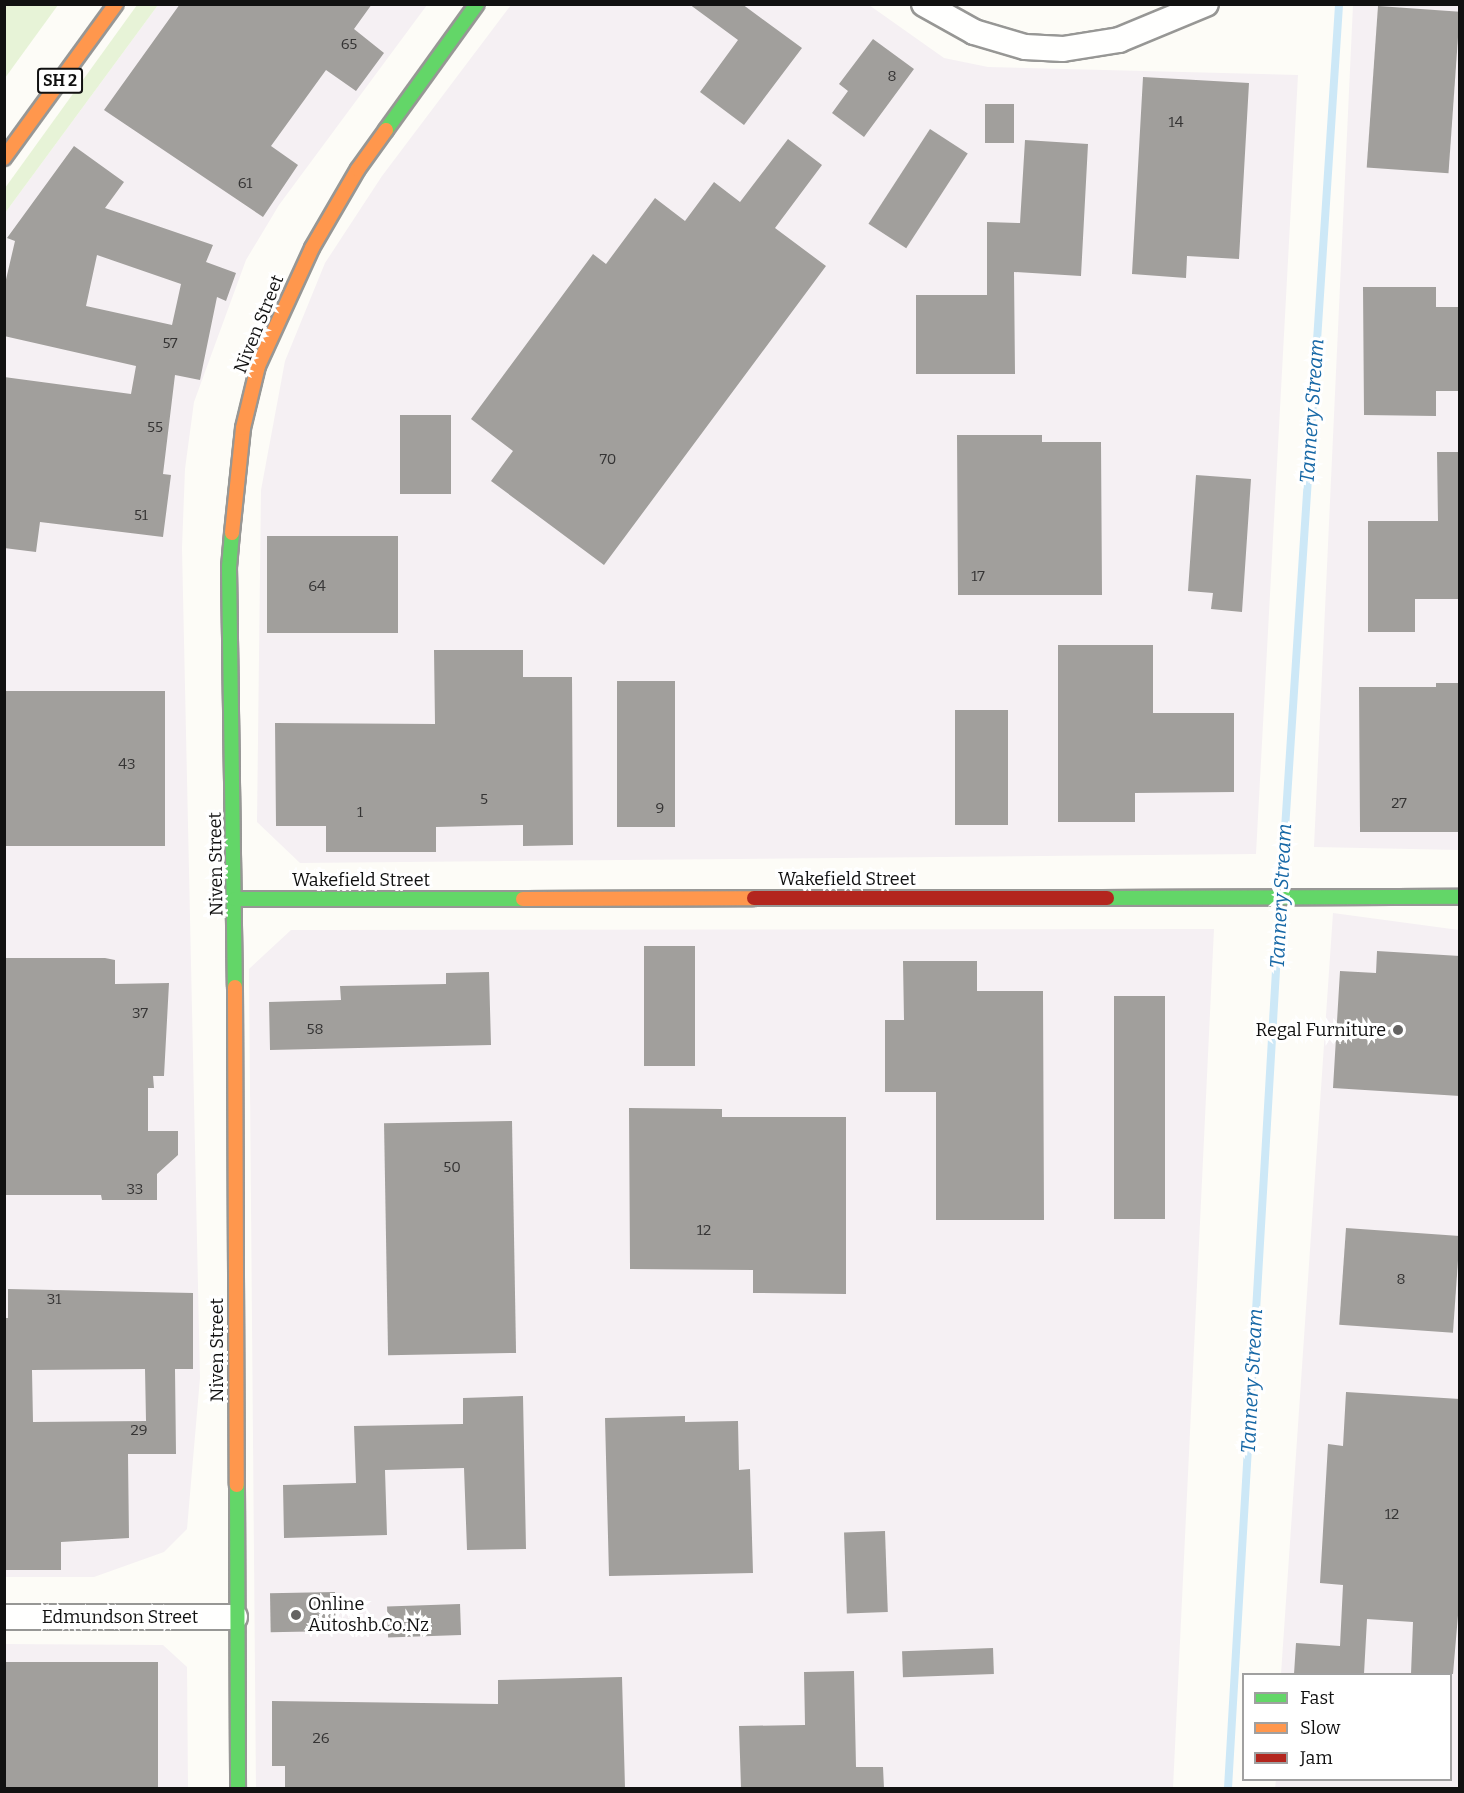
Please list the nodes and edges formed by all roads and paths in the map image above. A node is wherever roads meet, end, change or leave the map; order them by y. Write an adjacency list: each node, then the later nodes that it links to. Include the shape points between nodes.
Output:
1 (116, 4): 5 (main road, SH 2)
2 (477, 4): 7 (main road, Niven Street, via 358,169 312,248 258,366 243,428 229,567)
3 (924, 4): 4 (street, via 974,32 1025,47 1063,49 1119,40)
4 (1206, 4)
5 (4, 158)
6 (1460, 897): 7 (main road, Wakefield Street)
7 (235, 899): 9 (main road, Niven Street)
8 (4, 1617): 9 (street, Edmundson Street)
9 (235, 1617): 10 (main road, Niven Street)
10 (238, 1788)

